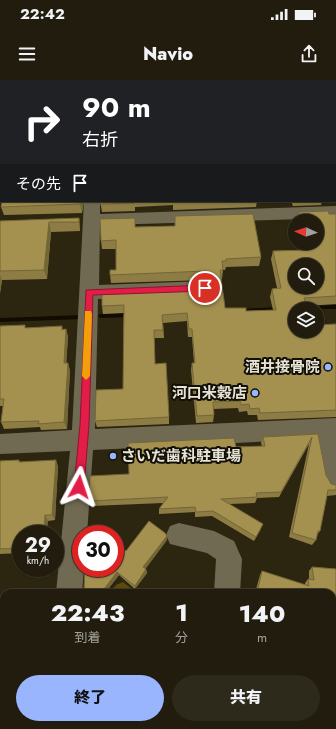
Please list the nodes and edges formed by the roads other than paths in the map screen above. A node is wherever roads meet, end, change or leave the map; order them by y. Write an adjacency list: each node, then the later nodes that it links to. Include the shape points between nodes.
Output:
1 (208, 208): 2 (street); 3 (street)
2 (333, 213)
3 (87, 214): 5 (street)
4 (205, 288): 5 (street)
5 (89, 292): 7 (street)
6 (330, 429): 7 (street); 9 (street)
7 (83, 439): 8 (street); 11 (street)
8 (0, 444)
9 (336, 480)
10 (179, 535): 12 (street, via 223,547 228,554)
11 (69, 589)
12 (228, 589)

